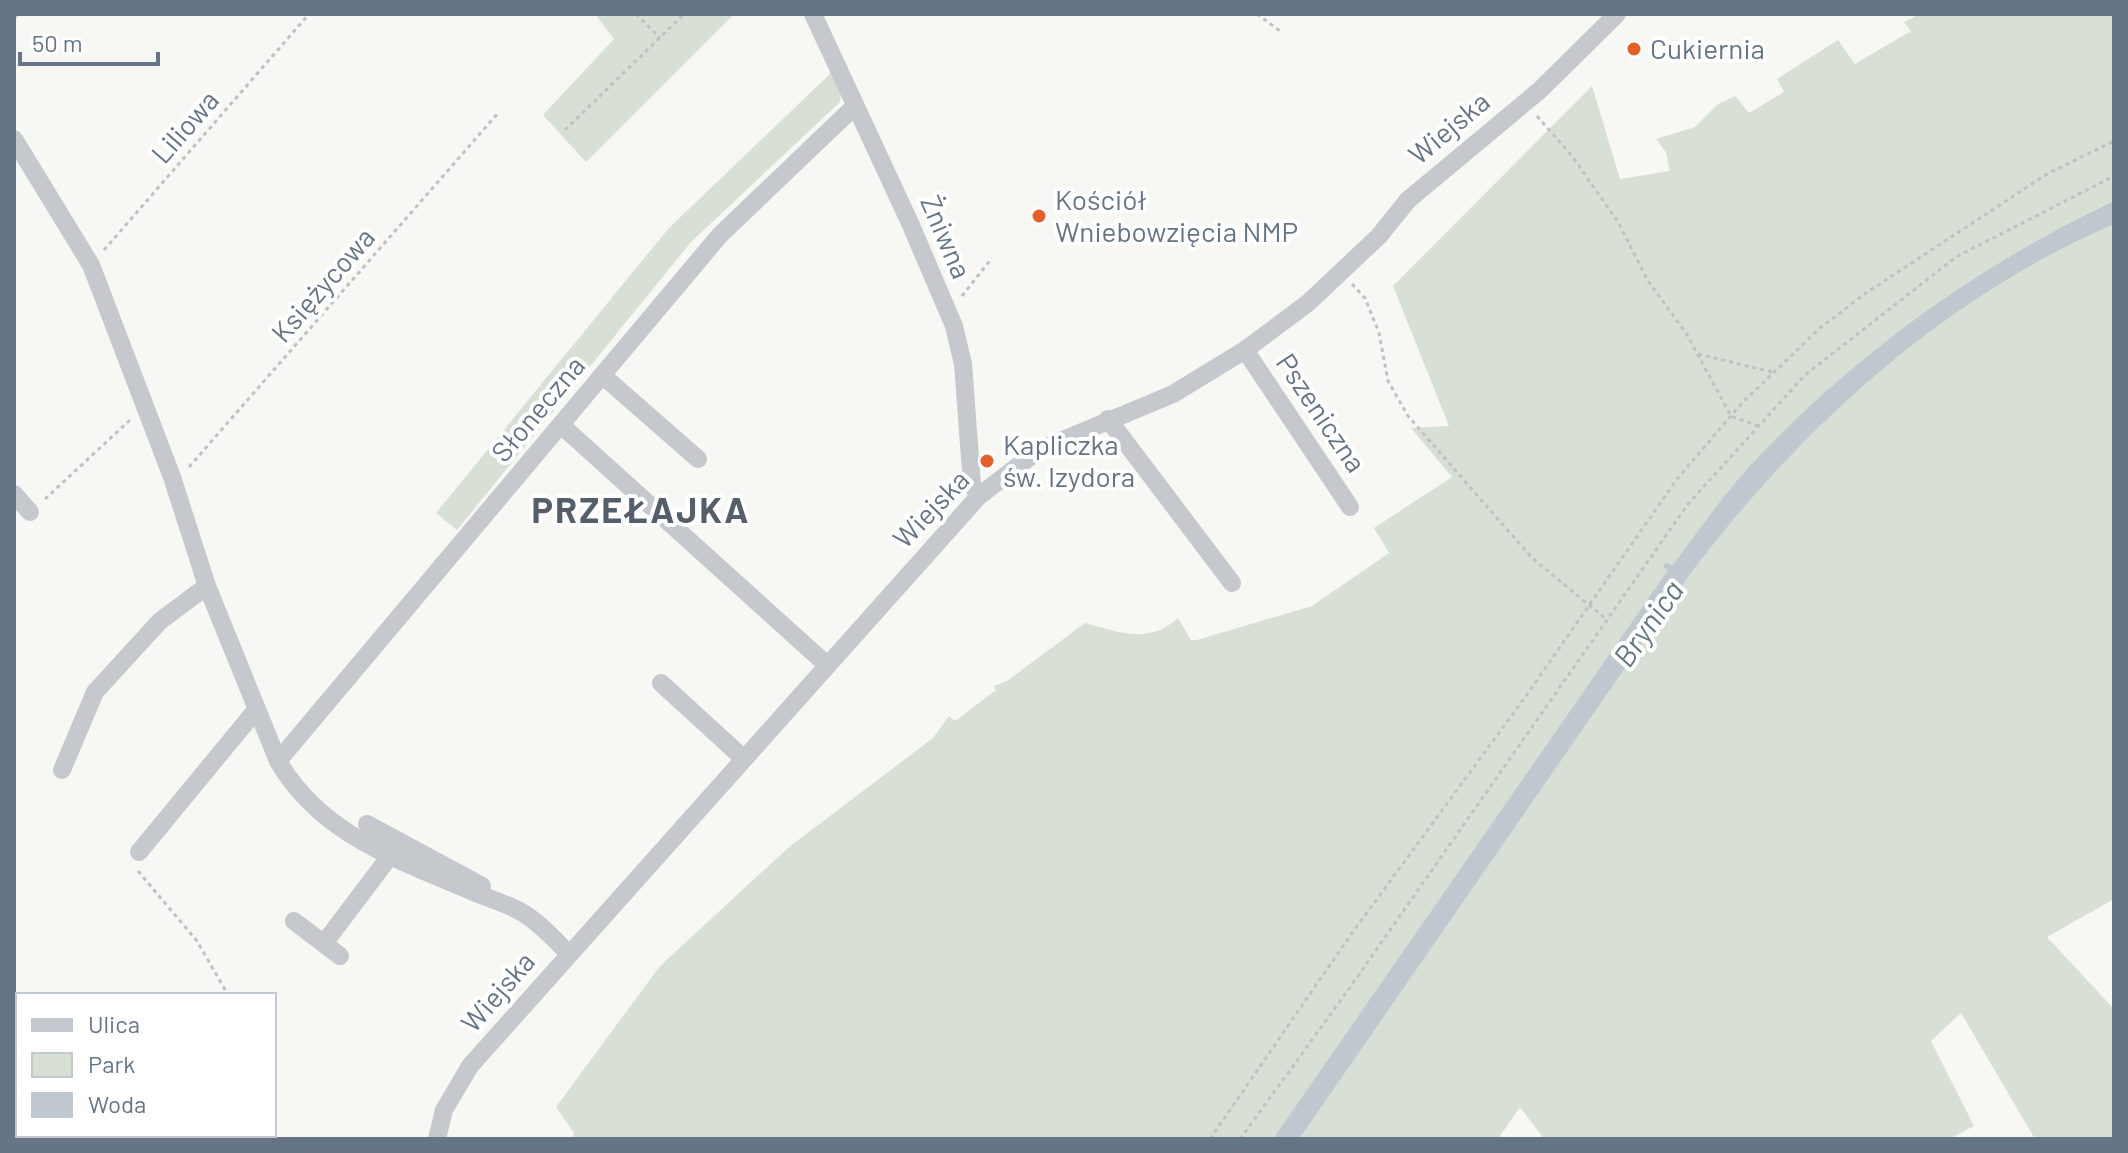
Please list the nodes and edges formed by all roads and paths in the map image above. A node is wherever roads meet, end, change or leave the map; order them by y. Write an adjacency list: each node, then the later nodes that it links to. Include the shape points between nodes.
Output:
1 (309, 14): 17 (path, Liliowa)
2 (636, 14): 8 (path)
3 (684, 14): 8 (path)
4 (813, 14): 10 (street, Żniwna)
5 (1257, 14): 7 (path)
6 (1617, 14): 9 (street, Wiejska)
7 (1280, 31)
8 (660, 38): 12 (path)
9 (1525, 102): 18 (street, Wiejska, via 1426,183); 21 (path, via 1572,156 1618,222 1648,281)
10 (855, 106): 23 (street, Słoneczna, via 720,235); 32 (street, Żniwna, via 954,326 963,364 972,485)
11 (499, 112): 30 (path, Księżycowa, via 196,463)
12 (565, 130)
13 (14, 139): 17 (street)
14 (2114, 141): 22 (path, via 2047,174 1866,293)
15 (2114, 176): 28 (path, via 1956,257 1805,375)
16 (992, 258): 19 (path)
17 (91, 265): 24 (street)
18 (1341, 272): 20 (street, Wiejska); 37 (path, via 1365,298 1379,333 1388,381 1408,416 1532,558)
19 (959, 299)
20 (1245, 350): 26 (street, Wiejska, via 1173,394); 33 (street, Pszeniczna)
21 (1698, 354): 22 (path); 25 (path)
22 (1774, 372): 25 (path)
23 (602, 375): 27 (street, Słoneczna); 29 (street)
24 (145, 407): 30 (street); 34 (path)
25 (1731, 416): 28 (path); 37 (path, via 1677,479)
26 (1108, 419): 32 (street, Wiejska, via 1039,450); 35 (street)
27 (561, 425): 39 (street); 43 (street, Słoneczna)
28 (1758, 426): 38 (path, via 1688,504)
29 (698, 459)
30 (172, 477): 36 (street)
31 (14, 494): 34 (street)
32 (979, 496): 39 (street, Wiejska)
33 (1350, 507)
34 (30, 512)
35 (1232, 583)
36 (207, 586): 41 (street); 44 (street, via 160,621 95,692)
37 (1589, 608): 38 (path); 55 (path, via 1352,933)
38 (1606, 619): 56 (path)
39 (827, 665): 42 (street, Wiejska)
40 (661, 683): 42 (street)
41 (256, 710): 43 (street); 46 (street)
42 (744, 759): 51 (street, Wiejska)
43 (278, 761): 47 (street, via 292,784 329,821)
44 (62, 770)
45 (367, 824): 48 (street, via 455,869)
46 (139, 852): 53 (path, via 131,862 197,941)
47 (390, 856): 48 (street); 50 (street)
48 (524, 913): 51 (street)
49 (294, 921): 50 (street)
50 (325, 942): 52 (street)
51 (569, 954): 54 (street, Wiejska, via 461,1077)
52 (340, 956)
53 (227, 993)
54 (437, 1139)
55 (1210, 1139)
56 (1240, 1139)

